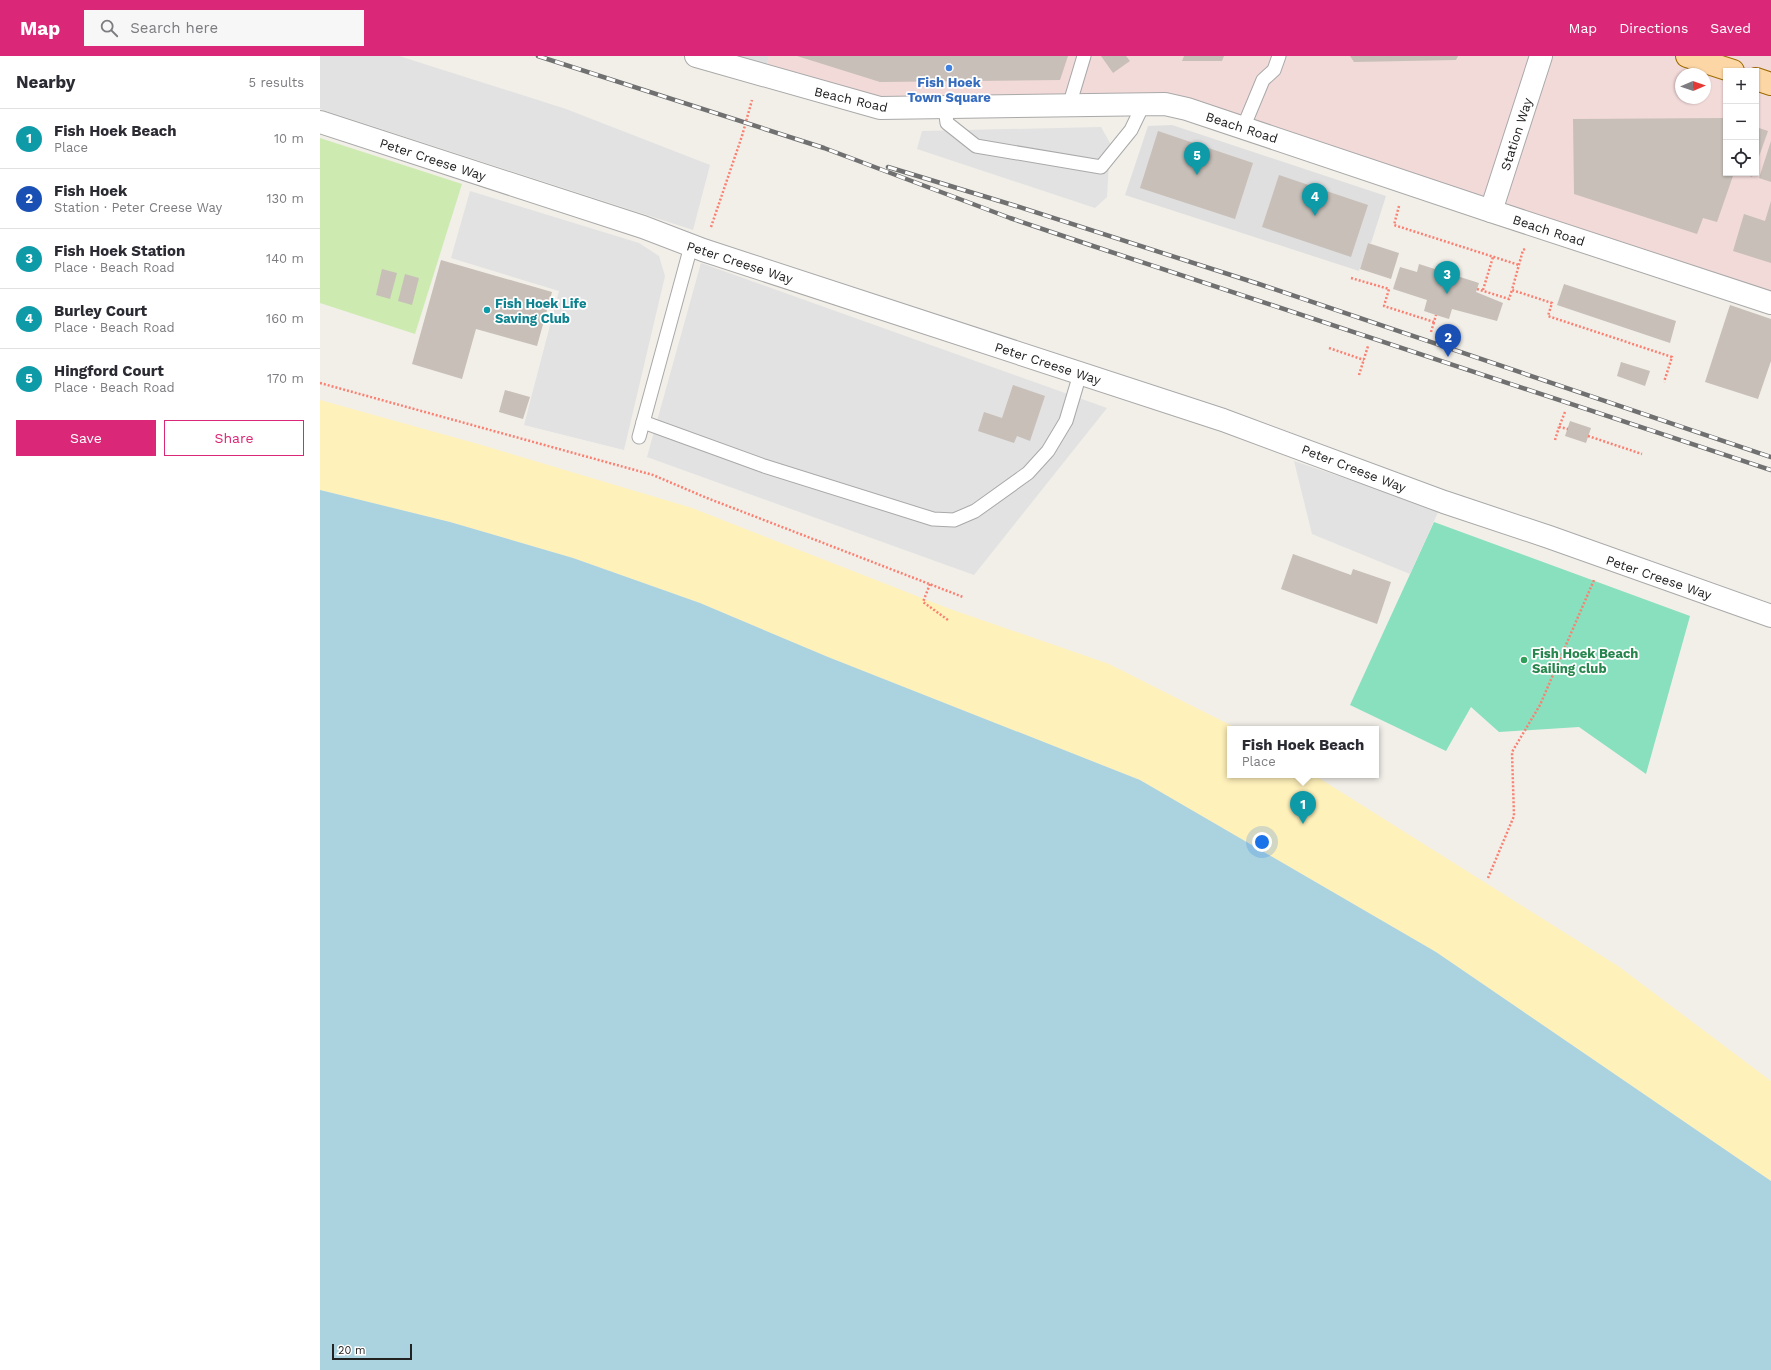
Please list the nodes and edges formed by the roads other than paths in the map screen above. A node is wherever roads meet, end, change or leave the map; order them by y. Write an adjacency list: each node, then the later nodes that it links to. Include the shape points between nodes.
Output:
1 (696, 56): 11 (street, Beach Road, via 880,108)
2 (1084, 56): 10 (lane)
3 (1279, 56): 13 (lane, via 1274,70 1263,80)
4 (1541, 56): 14 (street, Station Way)
5 (1687, 56): 6 (main road)
6 (1724, 68)
7 (1759, 80): 8 (main road)
8 (1771, 84)
9 (1144, 103): 10 (street, Beach Road); 11 (lane, via 1131,130 1101,167 976,146 947,123); 13 (street, Beach Road, via 1187,109)
10 (1069, 106): 11 (street, Beach Road)
11 (945, 108)
12 (320, 122): 15 (street, Peter Creese Way, via 643,227)
13 (1243, 128): 14 (street, Beach Road)
14 (1491, 212): 16 (street, Beach Road)
15 (697, 248): 17 (street, Peter Creese Way); 18 (lane)
16 (1771, 303)
17 (1080, 374): 18 (lane, via 1066,421 1043,456 1028,473 975,511 954,520 933,519 764,466); 20 (street, Peter Creese Way, via 1223,420 1444,502)
18 (643, 422): 19 (lane)
19 (639, 437)
20 (1771, 616)

